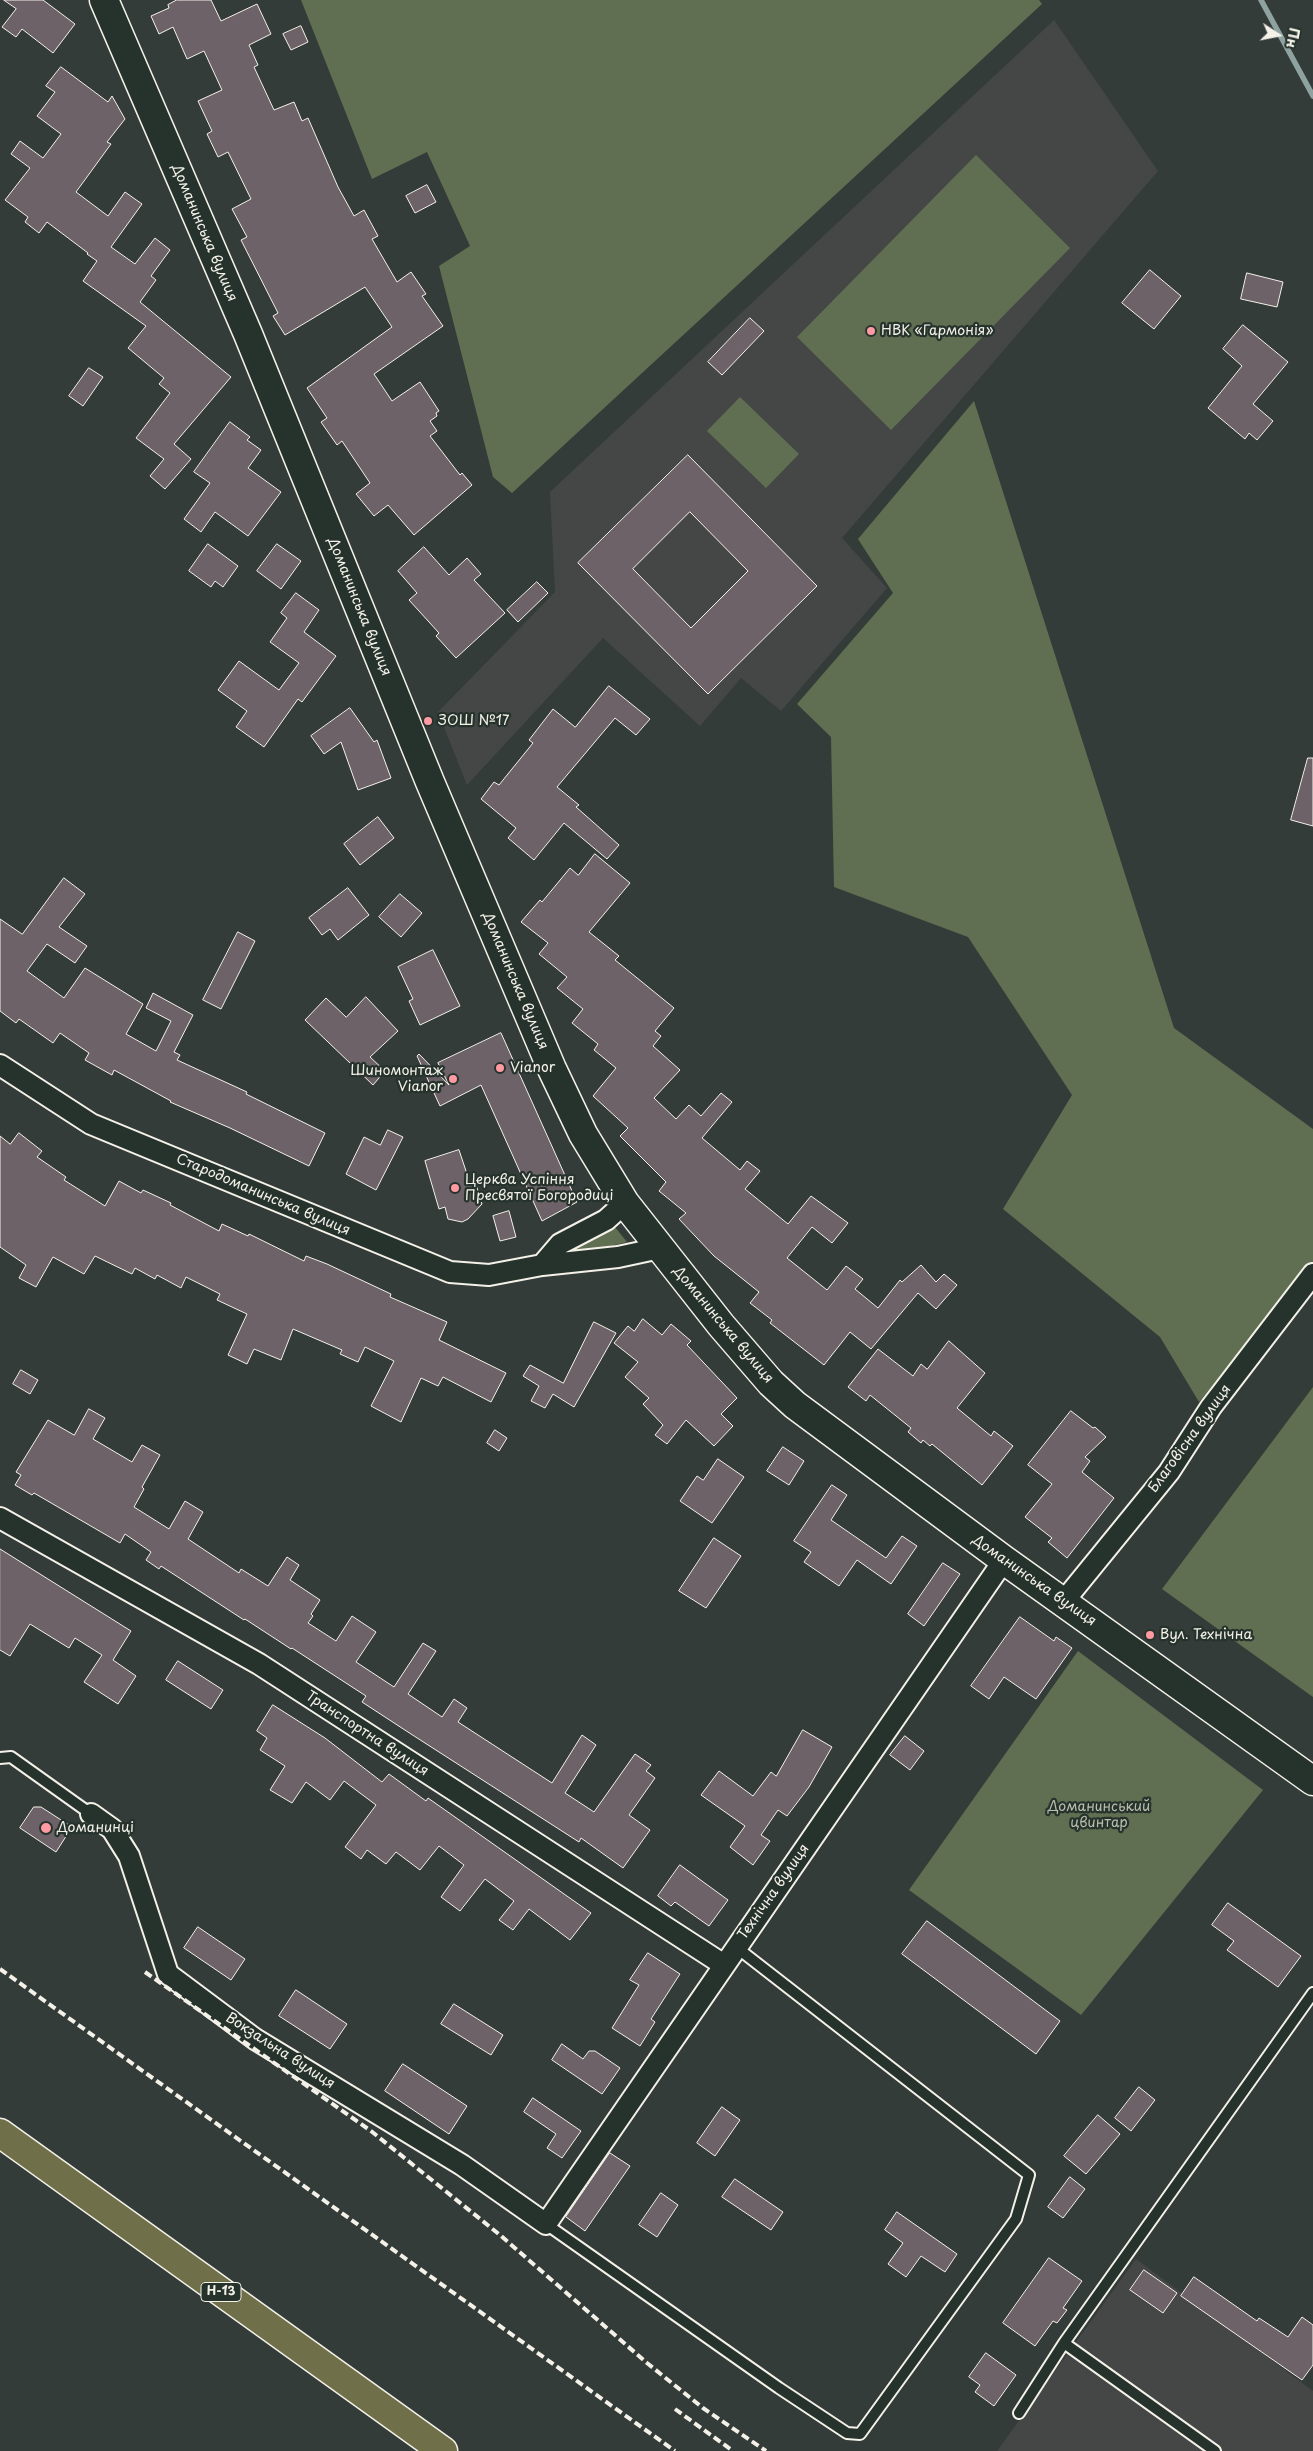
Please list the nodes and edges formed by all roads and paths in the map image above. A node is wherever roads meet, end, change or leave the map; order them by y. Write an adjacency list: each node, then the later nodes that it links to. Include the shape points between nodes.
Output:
1 (104, 0): 3 (main road, Доманинська вулиця, via 248,334 430,782 552,1069 583,1134)
2 (0, 1065): 5 (street, Стародоманинська вулиця, via 91,1124 450,1272 489,1275)
3 (625, 1203): 4 (main road, Доманинська вулиця); 5 (street, via 606,1220 560,1244)
4 (660, 1248): 5 (street, Стародоманинська вулиця, via 618,1257); 8 (main road, Доманинська вулиця, via 720,1325 771,1383 826,1430)
5 (542, 1265)
6 (1313, 1274): 9 (street, Благовісна вулиця, via 1211,1407 1169,1472)
7 (0, 1518): 14 (street, Транспортна вулиця, via 259,1664)
8 (1004, 1560): 9 (main road, Доманинська вулиця); 13 (street, Технічна вулиця)
9 (1064, 1601): 11 (main road, Доманинська вулиця)
10 (0, 1758): 12 (lane, via 11,1756)
11 (1313, 1781)
12 (91, 1814): 17 (street, Вокзальна вулиця, via 112,1829 129,1856 168,1974 255,2039 462,2165)
13 (736, 1947): 14 (street, Технічна вулиця); 17 (lane, via 1029,2175 1016,2219 860,2434 847,2433 779,2388)
14 (724, 1965): 17 (street, Технічна вулиця)
15 (1313, 1993): 18 (lane)
16 (0, 2133): 20 (main road, Н-13)
17 (546, 2224)
18 (1064, 2343): 19 (lane); 21 (lane)
19 (1019, 2414)
20 (443, 2451)
21 (1215, 2451)

